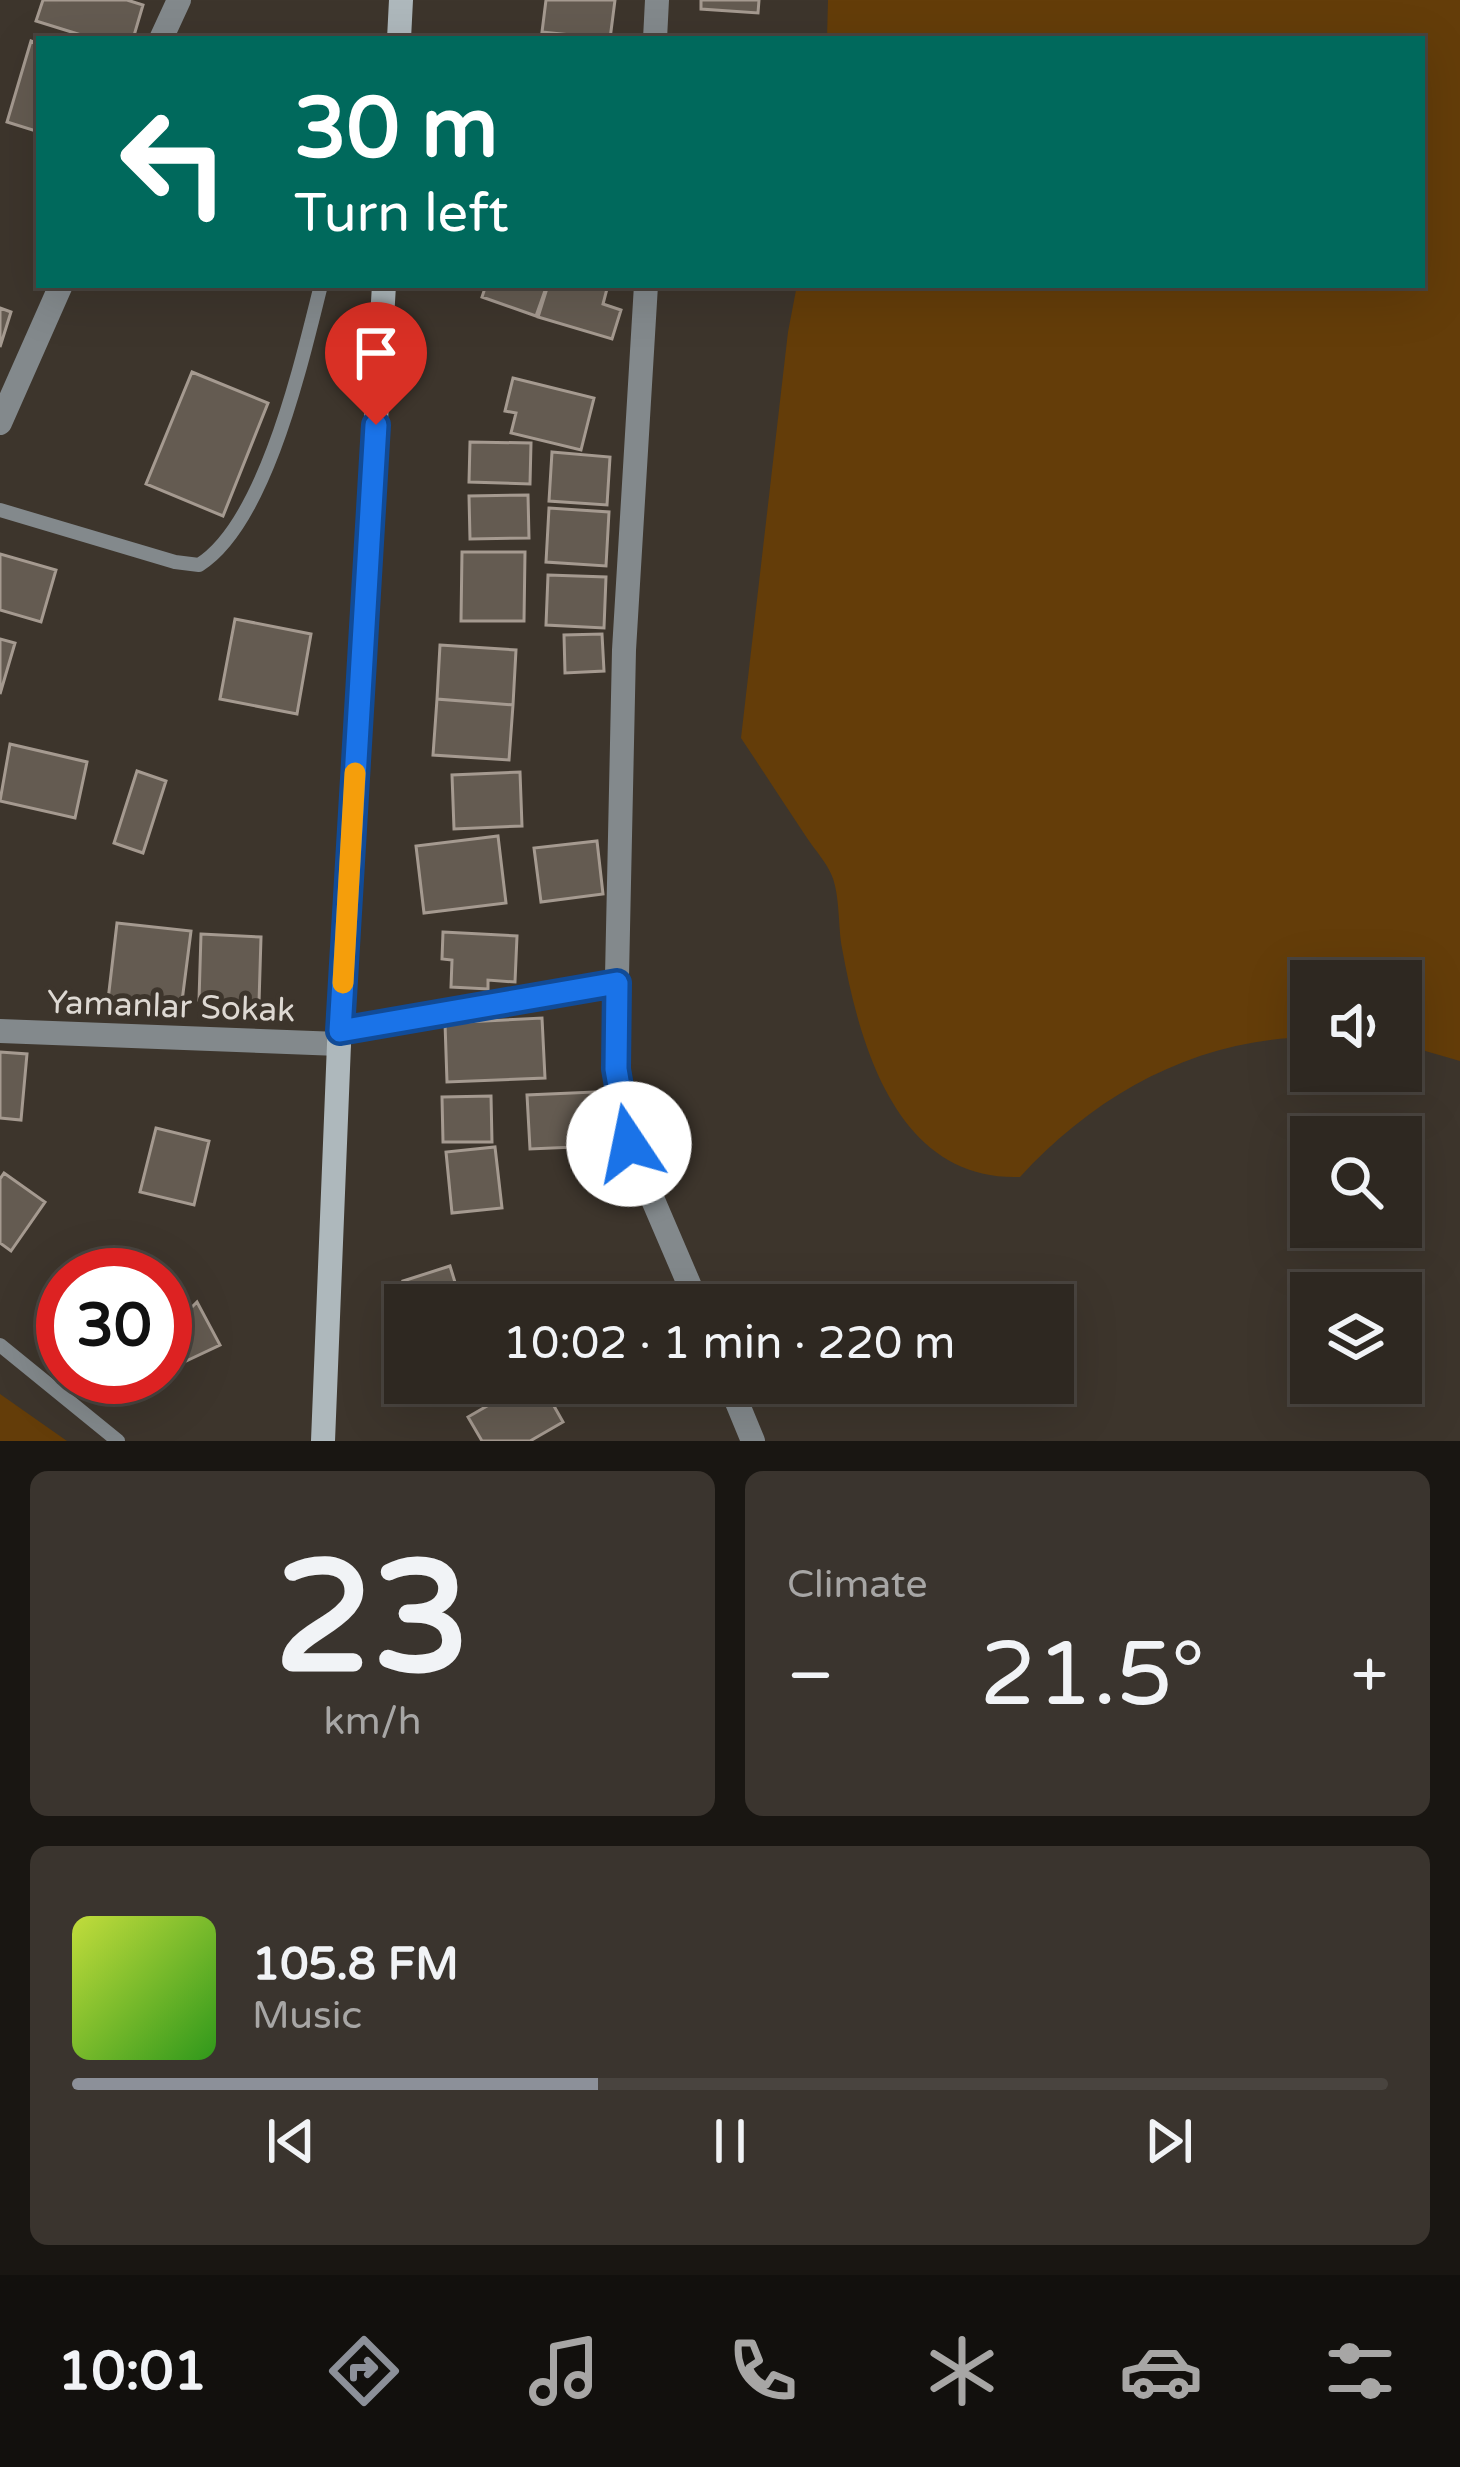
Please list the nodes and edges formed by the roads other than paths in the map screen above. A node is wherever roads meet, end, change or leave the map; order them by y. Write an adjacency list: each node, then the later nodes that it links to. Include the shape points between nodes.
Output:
1 (179, 0): 3 (street)
2 (657, 0): 4 (street)
3 (162, 36)
4 (655, 36)
5 (60, 288): 9 (street)
6 (320, 288): 10 (lane, via 268,460 216,555 199,566 175,562)
7 (384, 288): 13 (main road)
8 (646, 288): 11 (street, via 624,650)
9 (0, 424)
10 (0, 510)
11 (617, 983): 13 (street, Yamanlar Sokak); 14 (street, via 616,1069 629,1144)
12 (0, 1031): 13 (street, Yamanlar Sokak)
13 (339, 1038): 18 (main road)
14 (689, 1284)
15 (0, 1345): 17 (lane)
16 (738, 1404): 19 (street)
17 (118, 1441)
18 (323, 1441)
19 (753, 1441)

